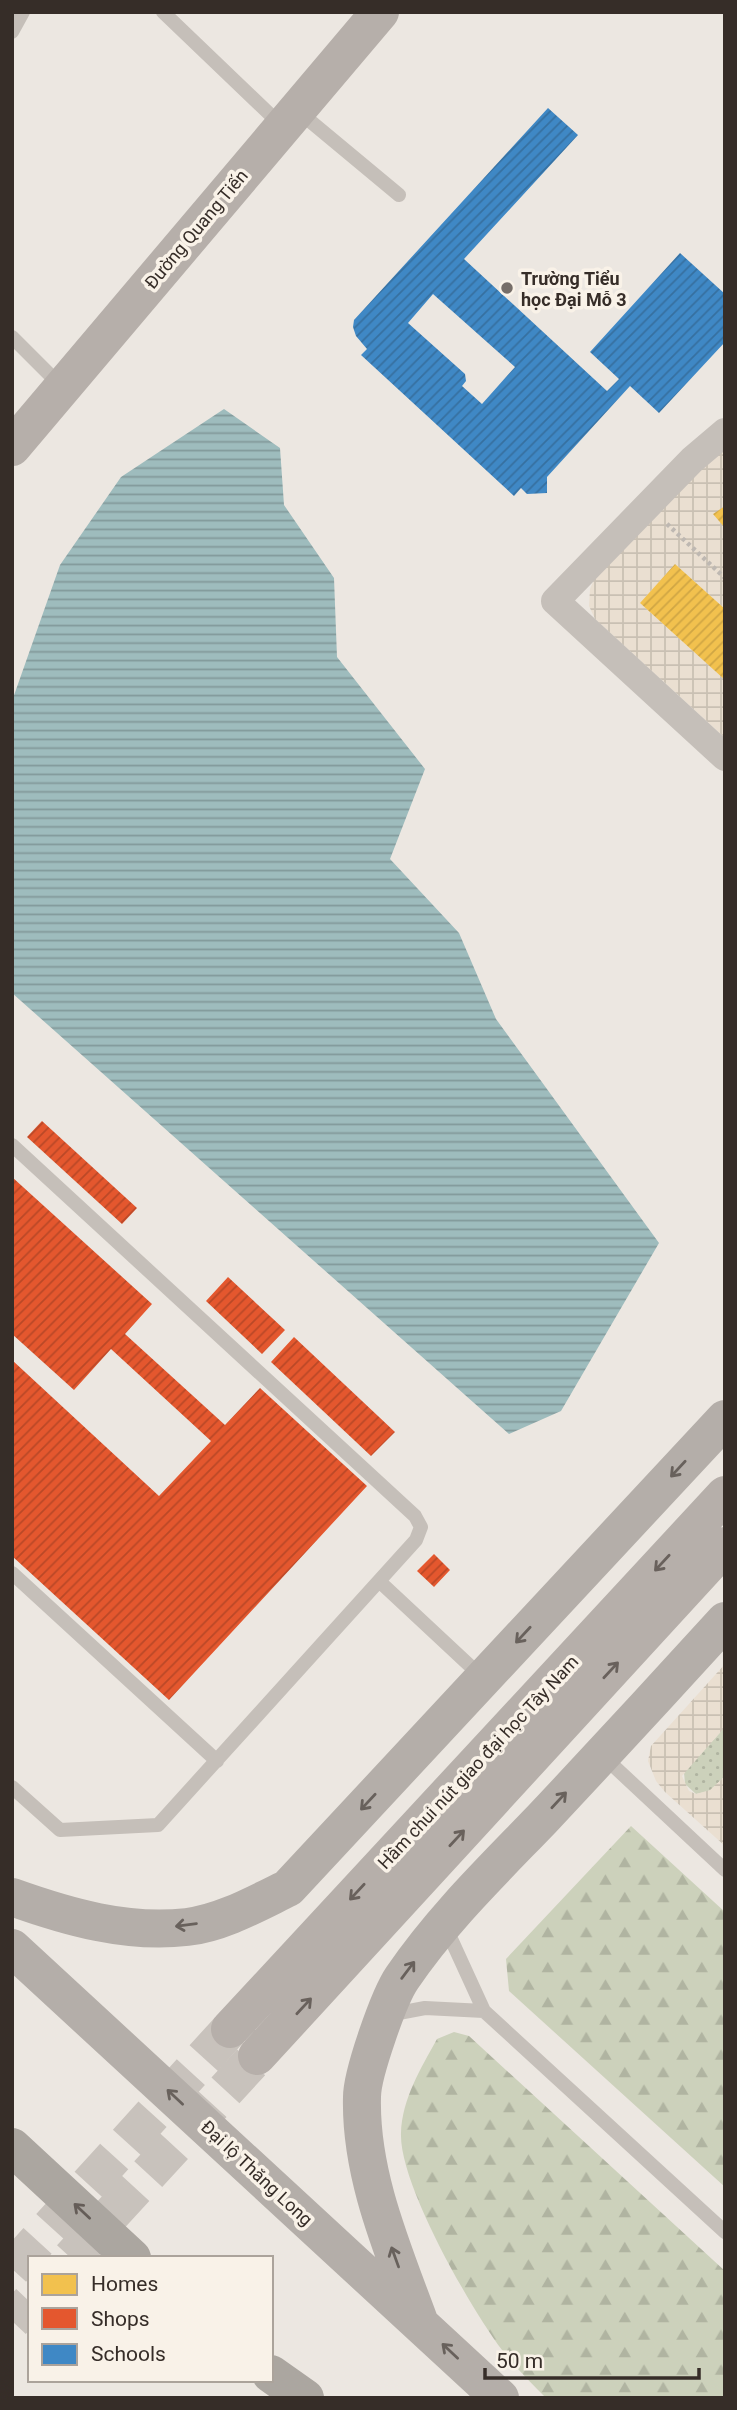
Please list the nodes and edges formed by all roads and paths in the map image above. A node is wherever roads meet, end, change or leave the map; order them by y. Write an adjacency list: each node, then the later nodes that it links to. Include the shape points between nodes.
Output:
1 (23, 12): 4 (lane)
2 (163, 12): 5 (lane)
3 (380, 12): 5 (street, Đường Quang Tiến)
4 (12, 32)
5 (290, 118): 6 (lane); 8 (street, Đường Quang Tiến)
6 (399, 195)
7 (12, 337): 8 (lane)
8 (62, 387): 10 (street, Đường Quang Tiến)
9 (725, 432): 13 (street, via 555,601)
10 (12, 447)
11 (667, 524): 12 (path)
12 (725, 578)
13 (725, 757)
14 (12, 1145): 19 (lane, via 415,1516 420,1533)
15 (725, 1419): 21 (main road, one-way to 21)
16 (725, 1495): 31 (street, Hầm chui nút giao đại học Tây Nam, one-way to 31)
17 (725, 1546): 32 (street, Hầm chui nút giao đại học Tây Nam, one-way to 17)
18 (12, 1573): 23 (lane)
19 (379, 1581): 21 (lane); 23 (lane)
20 (725, 1621): 22 (main road)
21 (483, 1678): 26 (main road, one-way to 26, via 288,1888 244,1910 188,1927 132,1927 72,1919)
22 (602, 1755): 25 (lane); 27 (main road, one-way to 22)
23 (216, 1761): 24 (lane, via 158,1825 60,1830)
24 (12, 1787)
25 (725, 1870)
26 (12, 1897)
27 (443, 1923): 29 (lane); 30 (main road, one-way to 27, via 400,1980)
28 (12, 1948): 36 (main road, Đại lộ Thăng Long, one-way to 28)
29 (484, 2011): 30 (lane, via 425,2008); 34 (lane)
30 (387, 2015): 36 (main road, one-way to 30, via 382,2219 365,2149 362,2094)
31 (230, 2029)
32 (257, 2056)
33 (12, 2147): 35 (highway, one-way to 33)
34 (725, 2232)
35 (130, 2256)
36 (419, 2321): 41 (main road, Đại lộ Thăng Long, one-way to 36)
37 (273, 2375): 40 (highway)
38 (266, 2382): 39 (highway)
39 (283, 2398)
40 (305, 2398)
41 (500, 2398)

